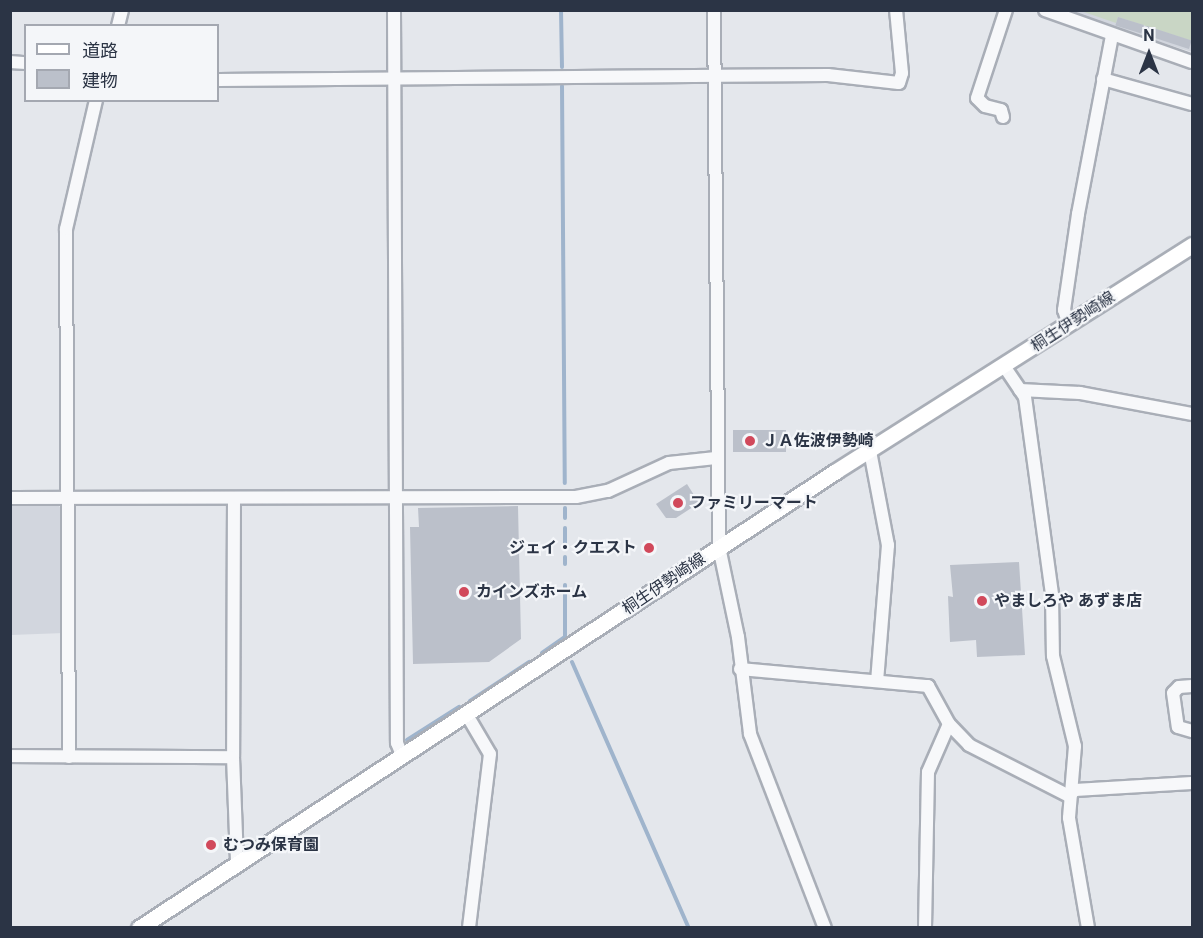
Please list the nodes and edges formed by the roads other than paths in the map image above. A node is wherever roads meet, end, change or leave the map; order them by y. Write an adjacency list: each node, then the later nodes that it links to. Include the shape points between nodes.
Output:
1 (394, 10): 9 (street)
2 (714, 10): 8 (street)
3 (896, 10): 8 (street, via 902,73 898,83 828,75)
4 (1006, 10): 14 (street, via 977,98 985,106 1001,111)
5 (1045, 10): 6 (street)
6 (1112, 35): 7 (street); 10 (street)
7 (1192, 62)
8 (714, 76): 9 (street); 21 (street)
9 (394, 77): 11 (street); 25 (street)
10 (1103, 79): 13 (street); 16 (street, via 1064,310)
11 (219, 80)
12 (96, 102): 22 (street, via 66,229)
13 (1192, 104)
14 (1003, 117)
15 (1192, 245): 16 (main road, 桐生伊勢崎線)
16 (1069, 325): 17 (main road, 桐生伊勢崎線)
17 (1004, 366): 18 (street); 20 (main road, 桐生伊勢崎線)
18 (1020, 390): 19 (street, via 1080,393); 38 (street, via 1025,397 1053,595 1053,656 1075,746)
19 (1192, 414)
20 (870, 451): 26 (main road, 桐生伊勢崎線); 28 (street, via 888,545)
21 (716, 458): 25 (street, via 669,463 590,496); 26 (street)
22 (69, 497): 23 (street); 24 (street); 34 (street)
23 (10, 498)
24 (234, 498): 25 (street); 35 (street)
25 (396, 498): 36 (street, via 397,743)
26 (719, 547): 27 (street, via 738,637); 30 (main road, 桐生伊勢崎線)
27 (740, 669): 28 (street); 42 (street, via 752,741)
28 (877, 681): 31 (street, via 928,686)
29 (1192, 686): 32 (street, via 1177,688 1173,693 1179,727)
30 (467, 715): 36 (main road, 桐生伊勢崎線); 41 (street, via 490,754)
31 (949, 724): 38 (street, via 969,745); 43 (street, via 928,772)
32 (1192, 731)
33 (10, 756): 34 (street)
34 (69, 757): 35 (street)
35 (233, 757): 39 (street)
36 (403, 757): 39 (main road, 桐生伊勢崎線)
37 (1192, 783): 38 (street, via 1075,790)
38 (1069, 796): 44 (street)
39 (237, 861): 40 (main road, 桐生伊勢崎線)
40 (138, 927)
41 (469, 927)
42 (825, 927)
43 (925, 927)
44 (1088, 927)

